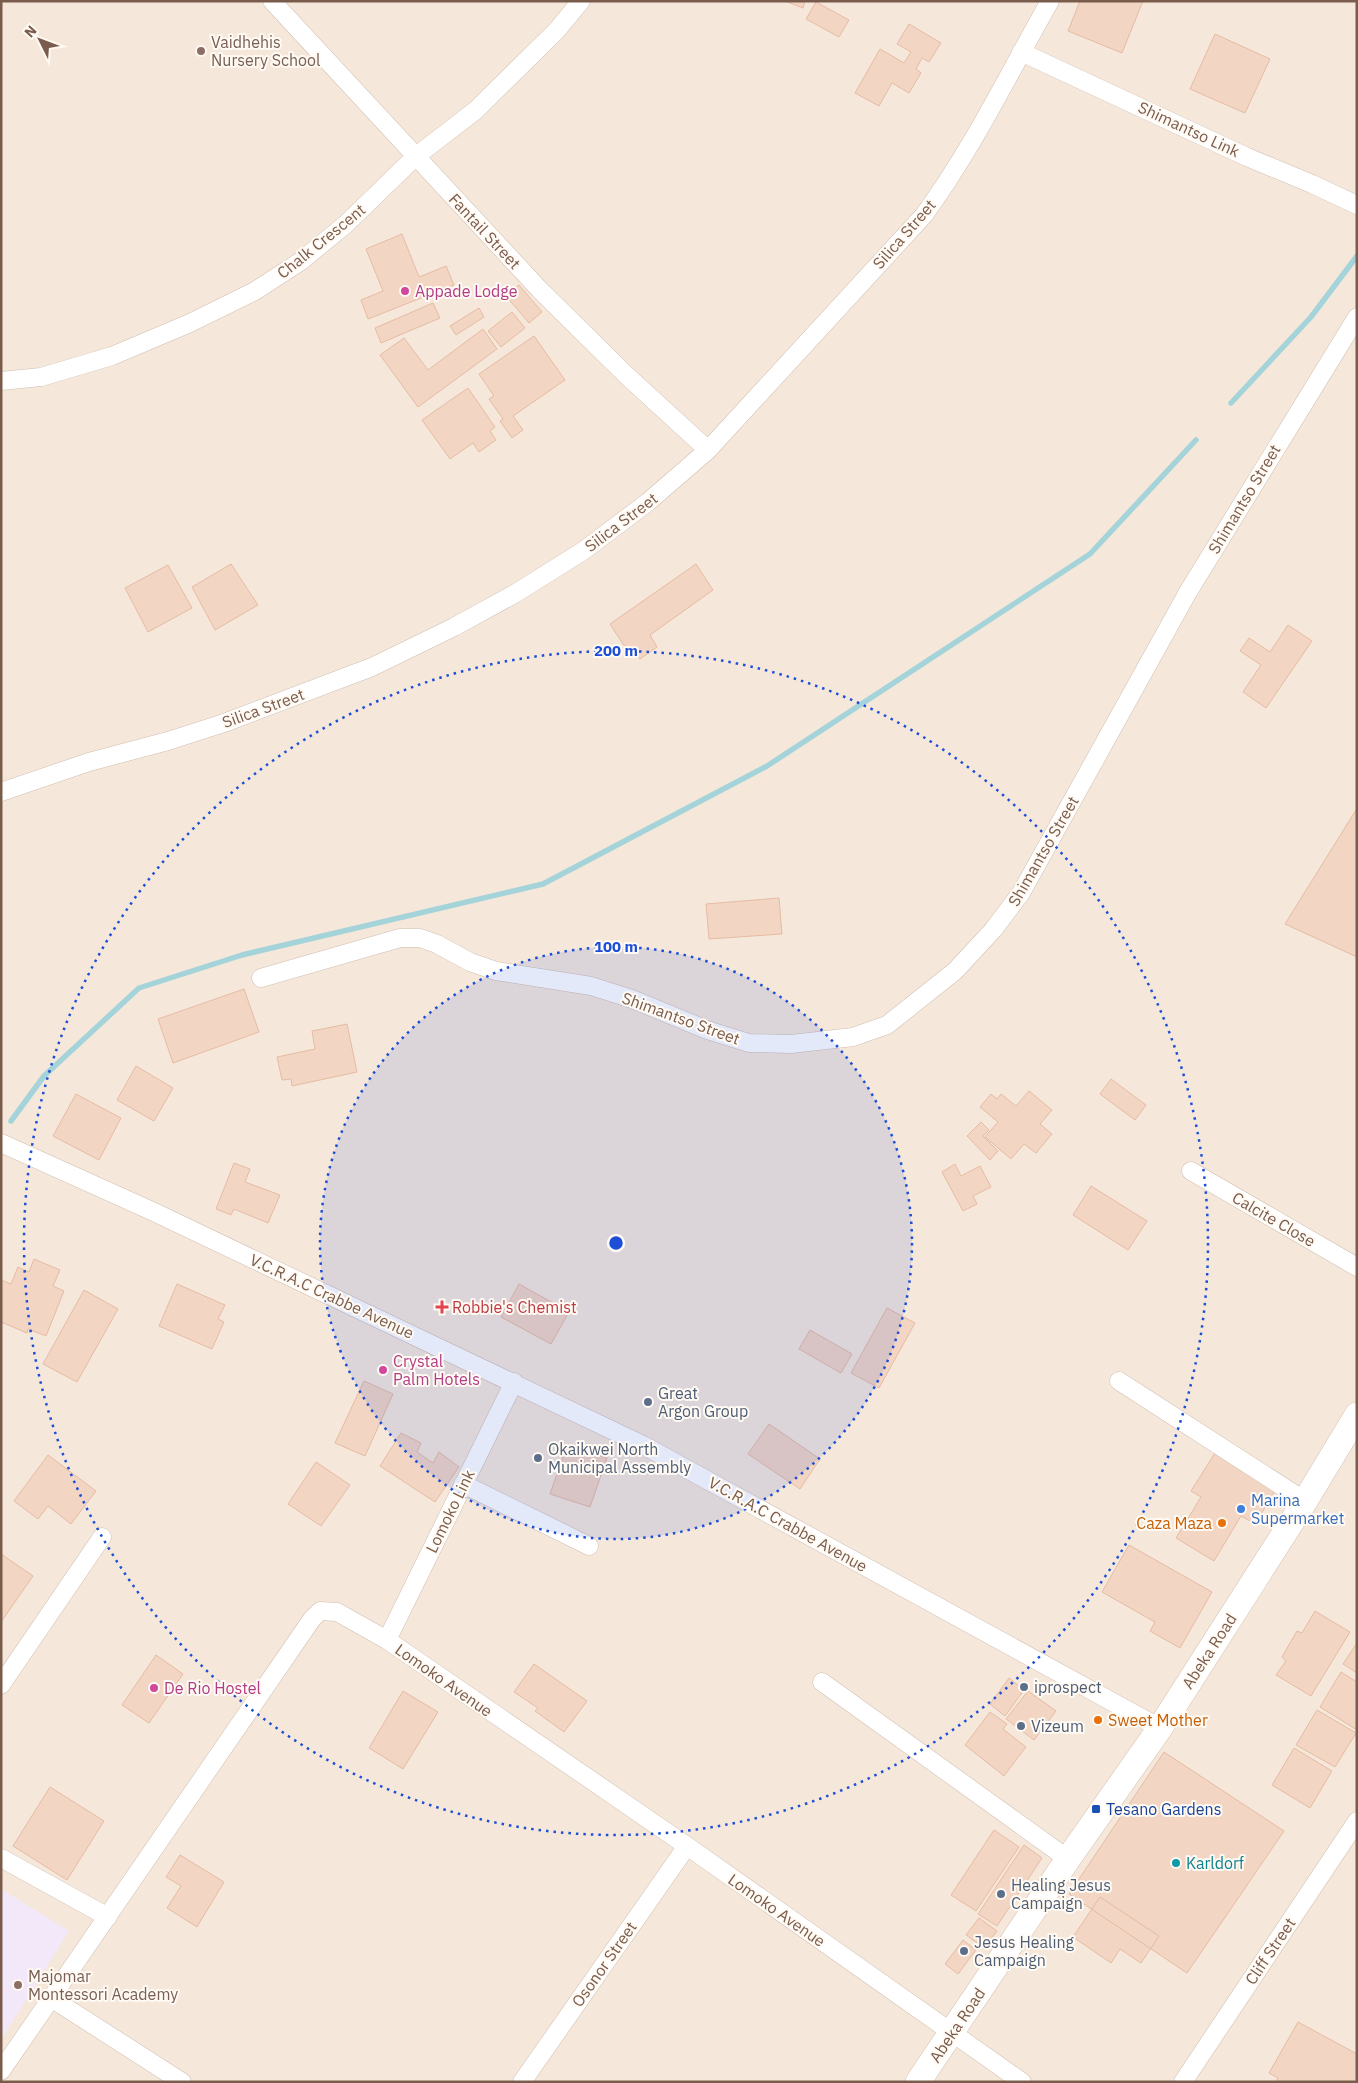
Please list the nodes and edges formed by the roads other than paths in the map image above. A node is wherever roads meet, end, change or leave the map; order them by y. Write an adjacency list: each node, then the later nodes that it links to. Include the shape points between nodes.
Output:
1 (272, 1): 5 (street, Fantail Street)
2 (581, 1): 5 (street, Chalk Crescent, via 557,30 476,110)
3 (1050, 1): 4 (street, Silica Street)
4 (1021, 52): 6 (street, Shimantso Link); 9 (street, Silica Street, via 984,121 924,215)
5 (415, 157): 8 (street, Chalk Crescent, via 346,224 301,261 255,291 112,356 41,377); 9 (street, Fantail Street, via 546,295)
6 (1357, 205)
7 (1357, 317): 11 (street, Shimantso Street, via 1188,592 1021,893 993,930 955,971 887,1025 853,1037 791,1044 749,1043 591,986 496,971 420,938 400,938)
8 (1, 381)
9 (708, 450): 10 (street, Silica Street, via 648,502 583,551 462,623 372,667 224,723 89,762)
10 (1, 792)
11 (261, 978)
12 (1, 1143): 15 (street, V.C.R.A.C Crabbe Avenue)
13 (1191, 1171): 14 (street, Calcite Close)
14 (1357, 1267)
15 (514, 1382): 18 (street, Lomoko Link); 25 (street, V.C.R.A.C Crabbe Avenue, via 643,1445)
16 (1119, 1382): 19 (street)
17 (1357, 1415): 19 (street, Abeka Road)
18 (463, 1484): 21 (street); 22 (street, Lomoko Link)
19 (1305, 1501): 25 (street, Abeka Road)
20 (102, 1537): 24 (street)
21 (589, 1546)
22 (387, 1640): 27 (street, Lomoko Avenue); 30 (street, Lomoko Avenue, via 336,1612 320,1611)
23 (822, 1682): 29 (street)
24 (1, 1685)
25 (1160, 1728): 29 (street, Abeka Road)
26 (1357, 1821): 38 (street, Cliff Street)
27 (687, 1846): 32 (street, Lomoko Avenue); 35 (street, Osonor Street)
28 (1, 1858): 30 (street)
29 (1068, 1859): 32 (street, Abeka Road)
30 (108, 1917): 31 (street, Lomoko Avenue)
31 (51, 1998): 33 (street, Lomoko Avenue); 34 (street)
32 (952, 2034): 36 (street, Abeka Road); 37 (street, Lomoko Avenue)
33 (1, 2071)
34 (182, 2082)
35 (522, 2082)
36 (918, 2082)
37 (1022, 2082)
38 (1184, 2082)

